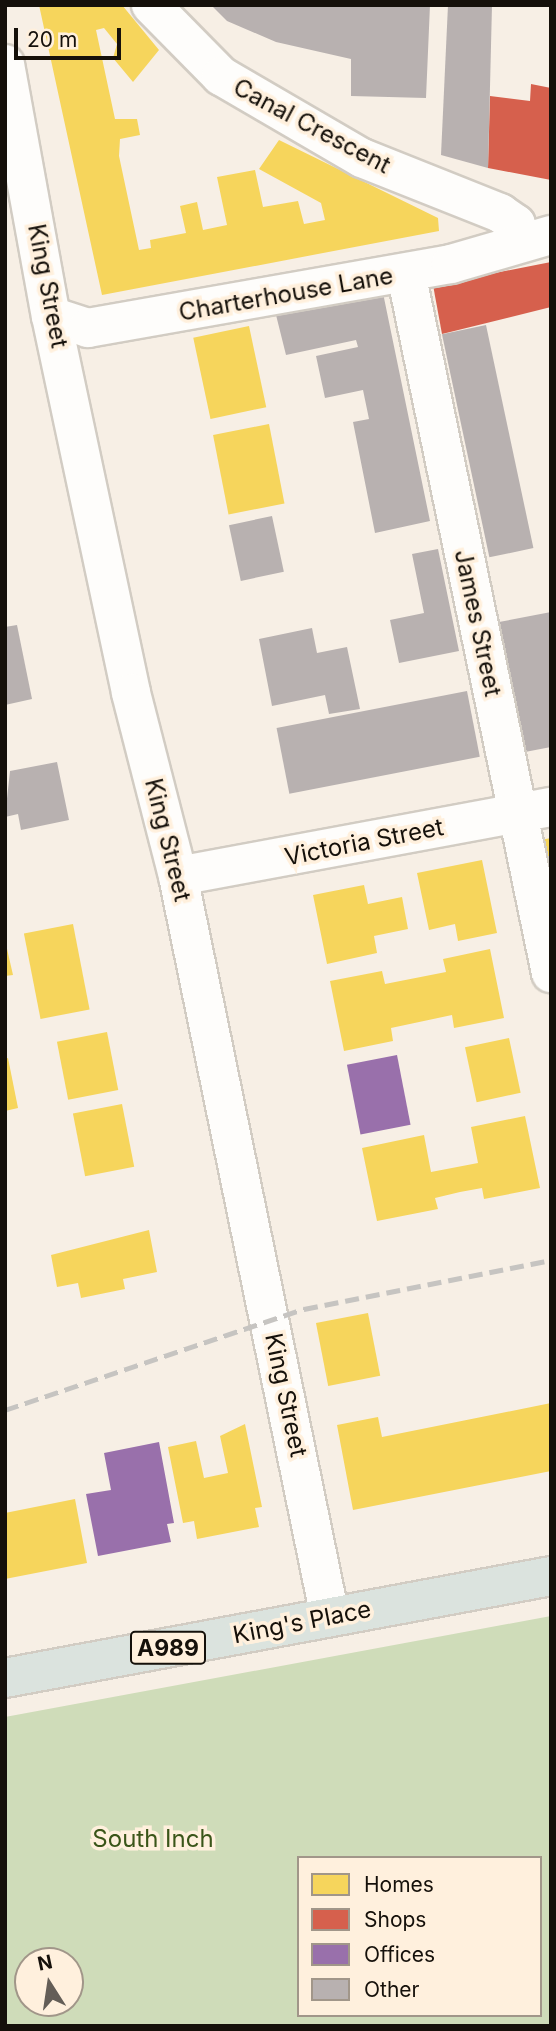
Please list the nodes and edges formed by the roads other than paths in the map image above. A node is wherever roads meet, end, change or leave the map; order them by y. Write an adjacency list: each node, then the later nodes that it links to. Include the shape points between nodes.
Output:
1 (151, 5): 3 (street, Canal Crescent, via 221,76 362,158 500,213)
2 (5, 64): 5 (street, King Street)
3 (535, 238): 4 (street, Charterhouse Lane)
4 (406, 273): 5 (street, Charterhouse Lane, via 89,328); 6 (street, James Street)
5 (51, 316): 7 (street, King Street, via 131,693)
6 (534, 810): 7 (street, Victoria Street); 8 (street, James Street)
7 (178, 876): 10 (street, King Street)
8 (551, 973)
9 (551, 1576): 10 (main road, King's Place / A989)
10 (330, 1616): 11 (main road, King's Place / A989)
11 (5, 1678)

